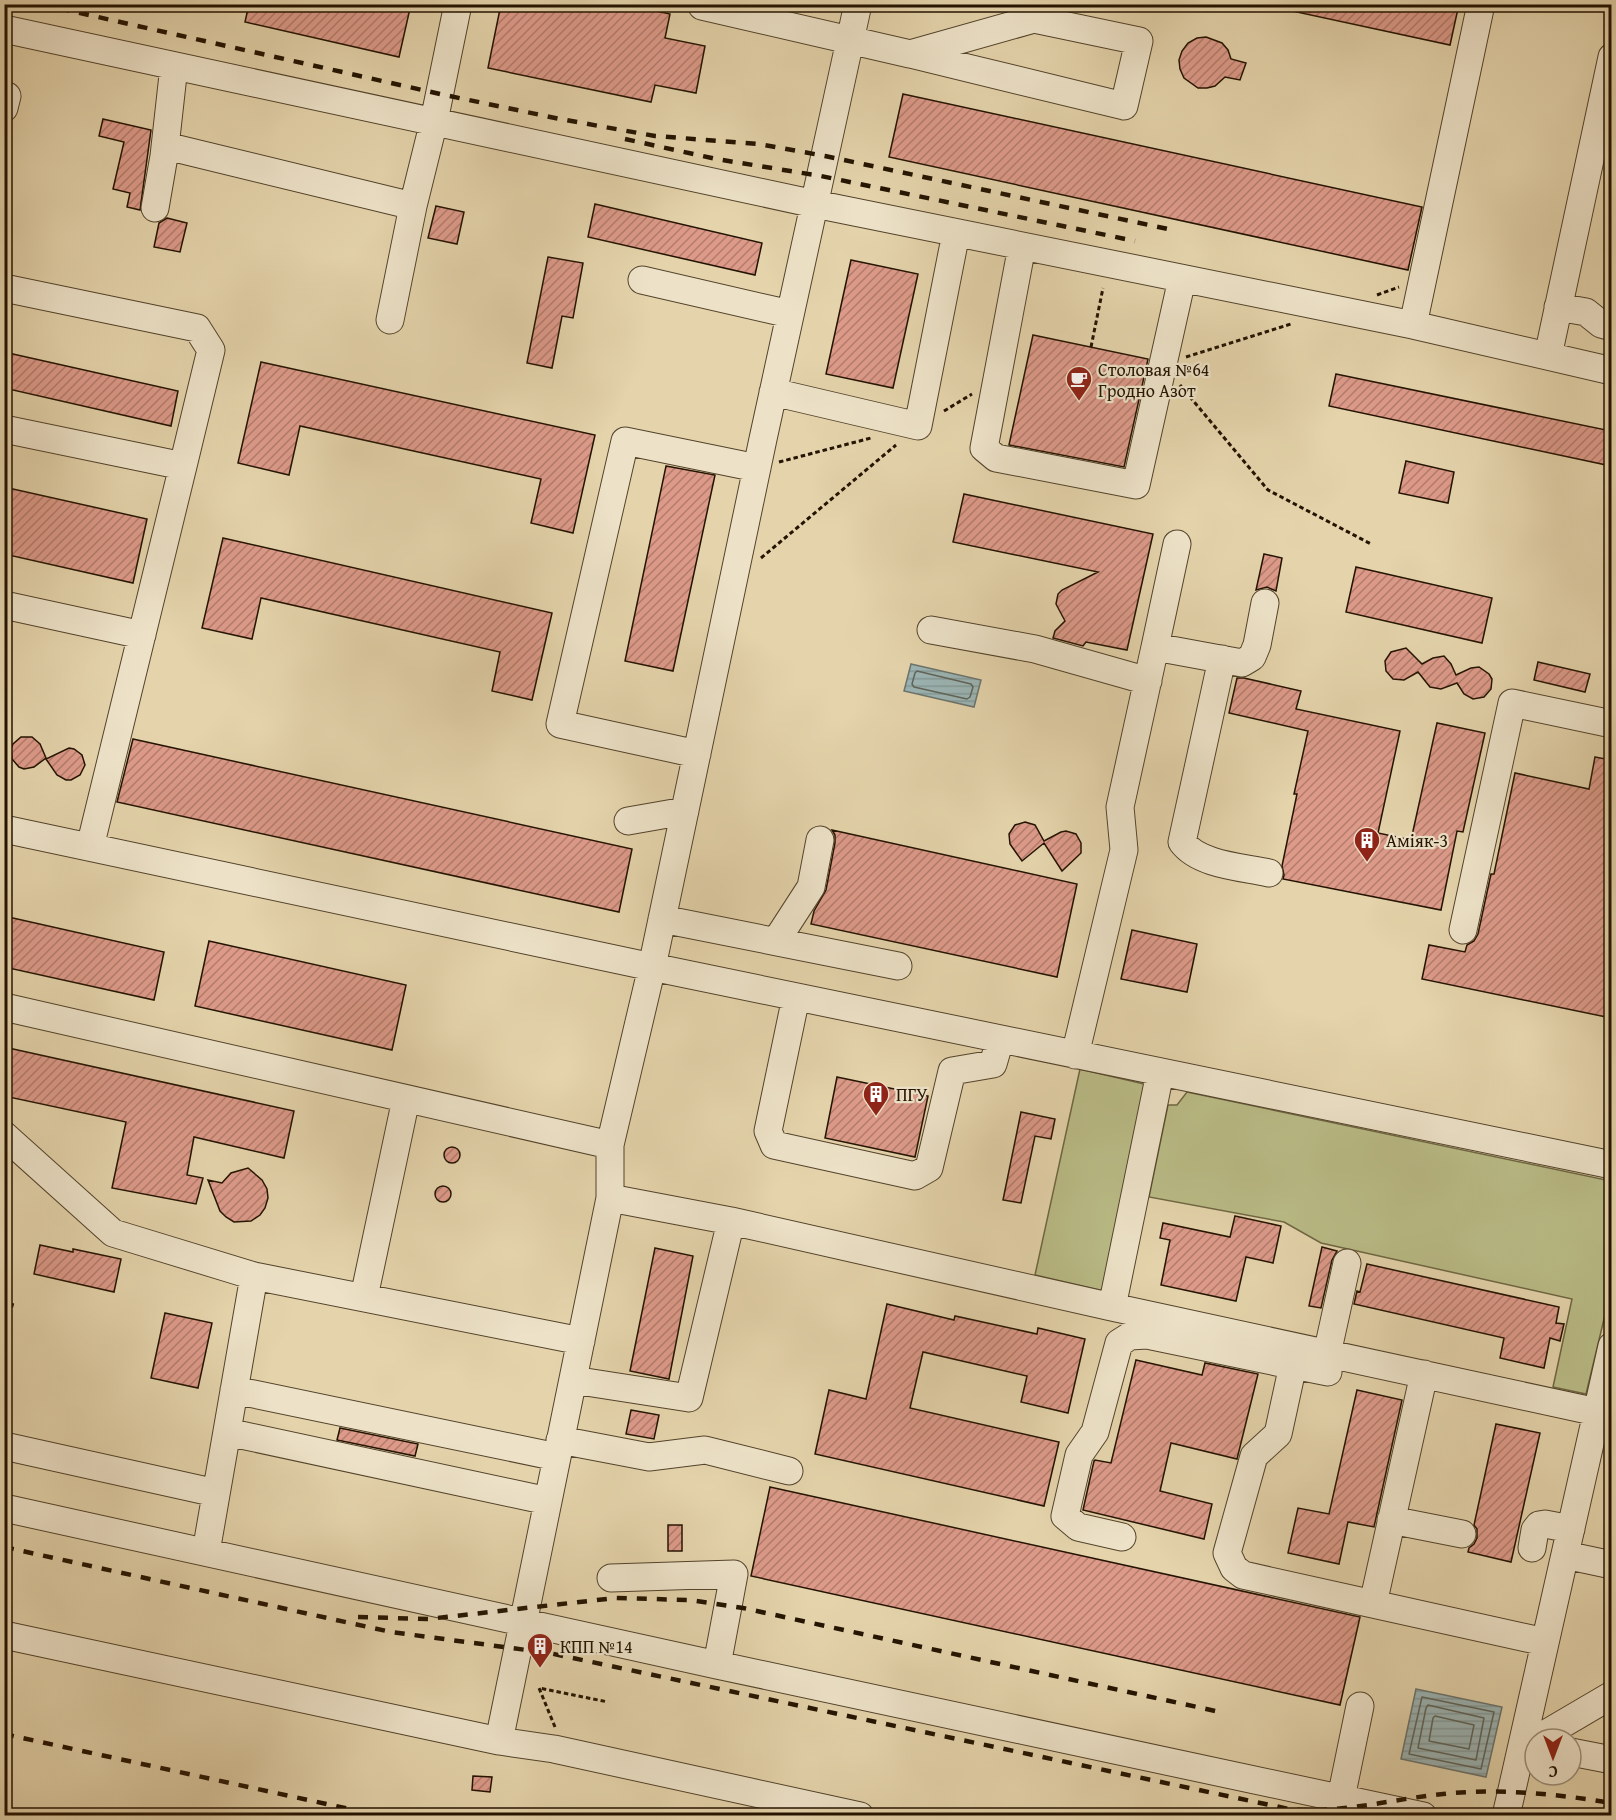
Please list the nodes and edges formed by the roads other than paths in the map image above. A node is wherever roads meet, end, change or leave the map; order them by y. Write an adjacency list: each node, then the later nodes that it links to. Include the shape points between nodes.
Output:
1 (458, 4): 12 (lane)
2 (858, 4): 6 (lane)
3 (1481, 4): 25 (lane)
4 (702, 6): 6 (lane)
5 (4, 29): 9 (lane)
6 (850, 39): 7 (lane); 14 (lane)
7 (910, 54): 7 (lane, via 1034,19 1139,41 1124,106)
8 (1611, 57): 22 (lane)
9 (174, 66): 12 (lane); 13 (lane)
10 (4, 95): 11 (lane)
11 (4, 108)
12 (434, 121): 14 (lane); 15 (lane)
13 (165, 146): 15 (lane); 16 (lane)
14 (815, 204): 17 (lane); 23 (lane)
15 (413, 206): 24 (lane)
16 (154, 208)
17 (956, 233): 18 (lane); 29 (lane, via 918,426)
18 (1022, 246): 19 (lane); 19 (lane, via 984,448 996,459 1136,485)
19 (1182, 279): 25 (lane)
20 (642, 280): 23 (lane)
21 (4, 288): 31 (lane, via 197,328 211,350)
22 (1558, 307): 26 (lane, via 1586,312); 27 (lane)
23 (790, 314): 29 (lane)
24 (390, 321)
25 (1413, 326): 27 (lane)
26 (1611, 327)
27 (1548, 356): 28 (lane)
28 (1611, 371)
29 (773, 392): 32 (lane)
30 (4, 429): 31 (lane)
31 (183, 465): 37 (lane)
32 (757, 468): 42 (lane); 42 (lane, via 626,441 560,724)
33 (1177, 544): 38 (lane)
34 (1265, 603): 39 (lane, via 1252,657 1242,663)
35 (4, 605): 37 (lane)
36 (931, 630): 40 (lane, via 1035,649)
37 (142, 635): 47 (lane)
38 (1155, 647): 39 (lane); 40 (lane)
39 (1222, 659): 48 (lane, via 1182,842 1200,858)
40 (1148, 681): 57 (lane, via 1120,807 1124,850)
41 (1611, 724): 50 (lane, via 1512,703)
42 (697, 754): 43 (lane)
43 (685, 811): 44 (lane); 49 (lane)
44 (628, 821)
45 (4, 829): 47 (lane)
46 (820, 840): 51 (lane, via 811,887)
47 (90, 847): 53 (lane)
48 (1269, 873)
49 (662, 919): 51 (lane); 53 (lane)
50 (1463, 930)
51 (776, 941): 52 (lane)
52 (898, 966)
53 (652, 968): 54 (lane); 61 (lane)
54 (796, 997): 56 (lane); 56 (lane, via 768,1131 774,1145 915,1176 928,1168 952,1071 993,1064)
55 (4, 1007): 59 (lane)
56 (1000, 1040): 57 (lane)
57 (1074, 1055): 58 (lane)
58 (1160, 1073): 62 (lane); 68 (lane)
59 (406, 1099): 61 (lane); 67 (lane)
60 (4, 1135): 66 (lane, via 113,1233)
61 (610, 1145): 63 (lane)
62 (1611, 1165)
63 (610, 1198): 64 (lane); 69 (lane)
64 (731, 1221): 68 (lane); 73 (lane, via 689,1398)
65 (1347, 1263): 71 (lane)
66 (254, 1276): 67 (lane); 75 (lane)
67 (364, 1297): 69 (lane)
68 (1112, 1307): 71 (lane)
69 (581, 1341): 73 (lane)
70 (1611, 1346): 76 (lane)
71 (1327, 1354): 74 (lane)
72 (1293, 1365): 74 (lane); 87 (lane, via 1147,1335 1130,1336 1119,1342 1095,1432 1079,1455 1065,1516 1078,1527); 93 (lane, via 1278,1434 1254,1456 1227,1553 1234,1568 1243,1575)
73 (573, 1380): 79 (lane)
74 (1422, 1383): 76 (lane); 84 (lane)
75 (234, 1390): 77 (lane); 79 (lane)
76 (1597, 1412): 85 (lane)
77 (227, 1432): 81 (lane); 82 (lane)
78 (4, 1446): 81 (lane)
79 (559, 1448): 80 (lane, via 649,1457 705,1449); 82 (lane)
80 (789, 1471)
81 (216, 1493): 89 (lane)
82 (548, 1501): 94 (lane)
83 (4, 1508): 89 (lane)
84 (1391, 1520): 86 (lane); 93 (lane)
85 (1570, 1529): 88 (lane, via 1539,1525); 90 (lane)
86 (1462, 1534)
87 (1122, 1537)
88 (1532, 1548)
89 (206, 1552): 94 (lane)
90 (1565, 1555): 91 (lane); 96 (lane)
91 (1611, 1565)
92 (611, 1578): 97 (lane, via 734,1574)
93 (1372, 1604): 96 (lane)
94 (523, 1622): 97 (lane); 102 (lane)
95 (4, 1635): 102 (lane)
96 (1545, 1642): 100 (lane)
97 (717, 1665): 106 (lane)
98 (1611, 1695): 101 (lane)
99 (1360, 1706): 106 (lane)
100 (1533, 1727)
101 (1558, 1727)
102 (499, 1741): 107 (lane, via 554,1749)
103 (1583, 1754): 104 (lane)
104 (1611, 1760)
105 (1523, 1766): 109 (lane)
106 (1341, 1798): 108 (lane)
107 (860, 1815)
108 (1423, 1815)
109 (1506, 1815)

